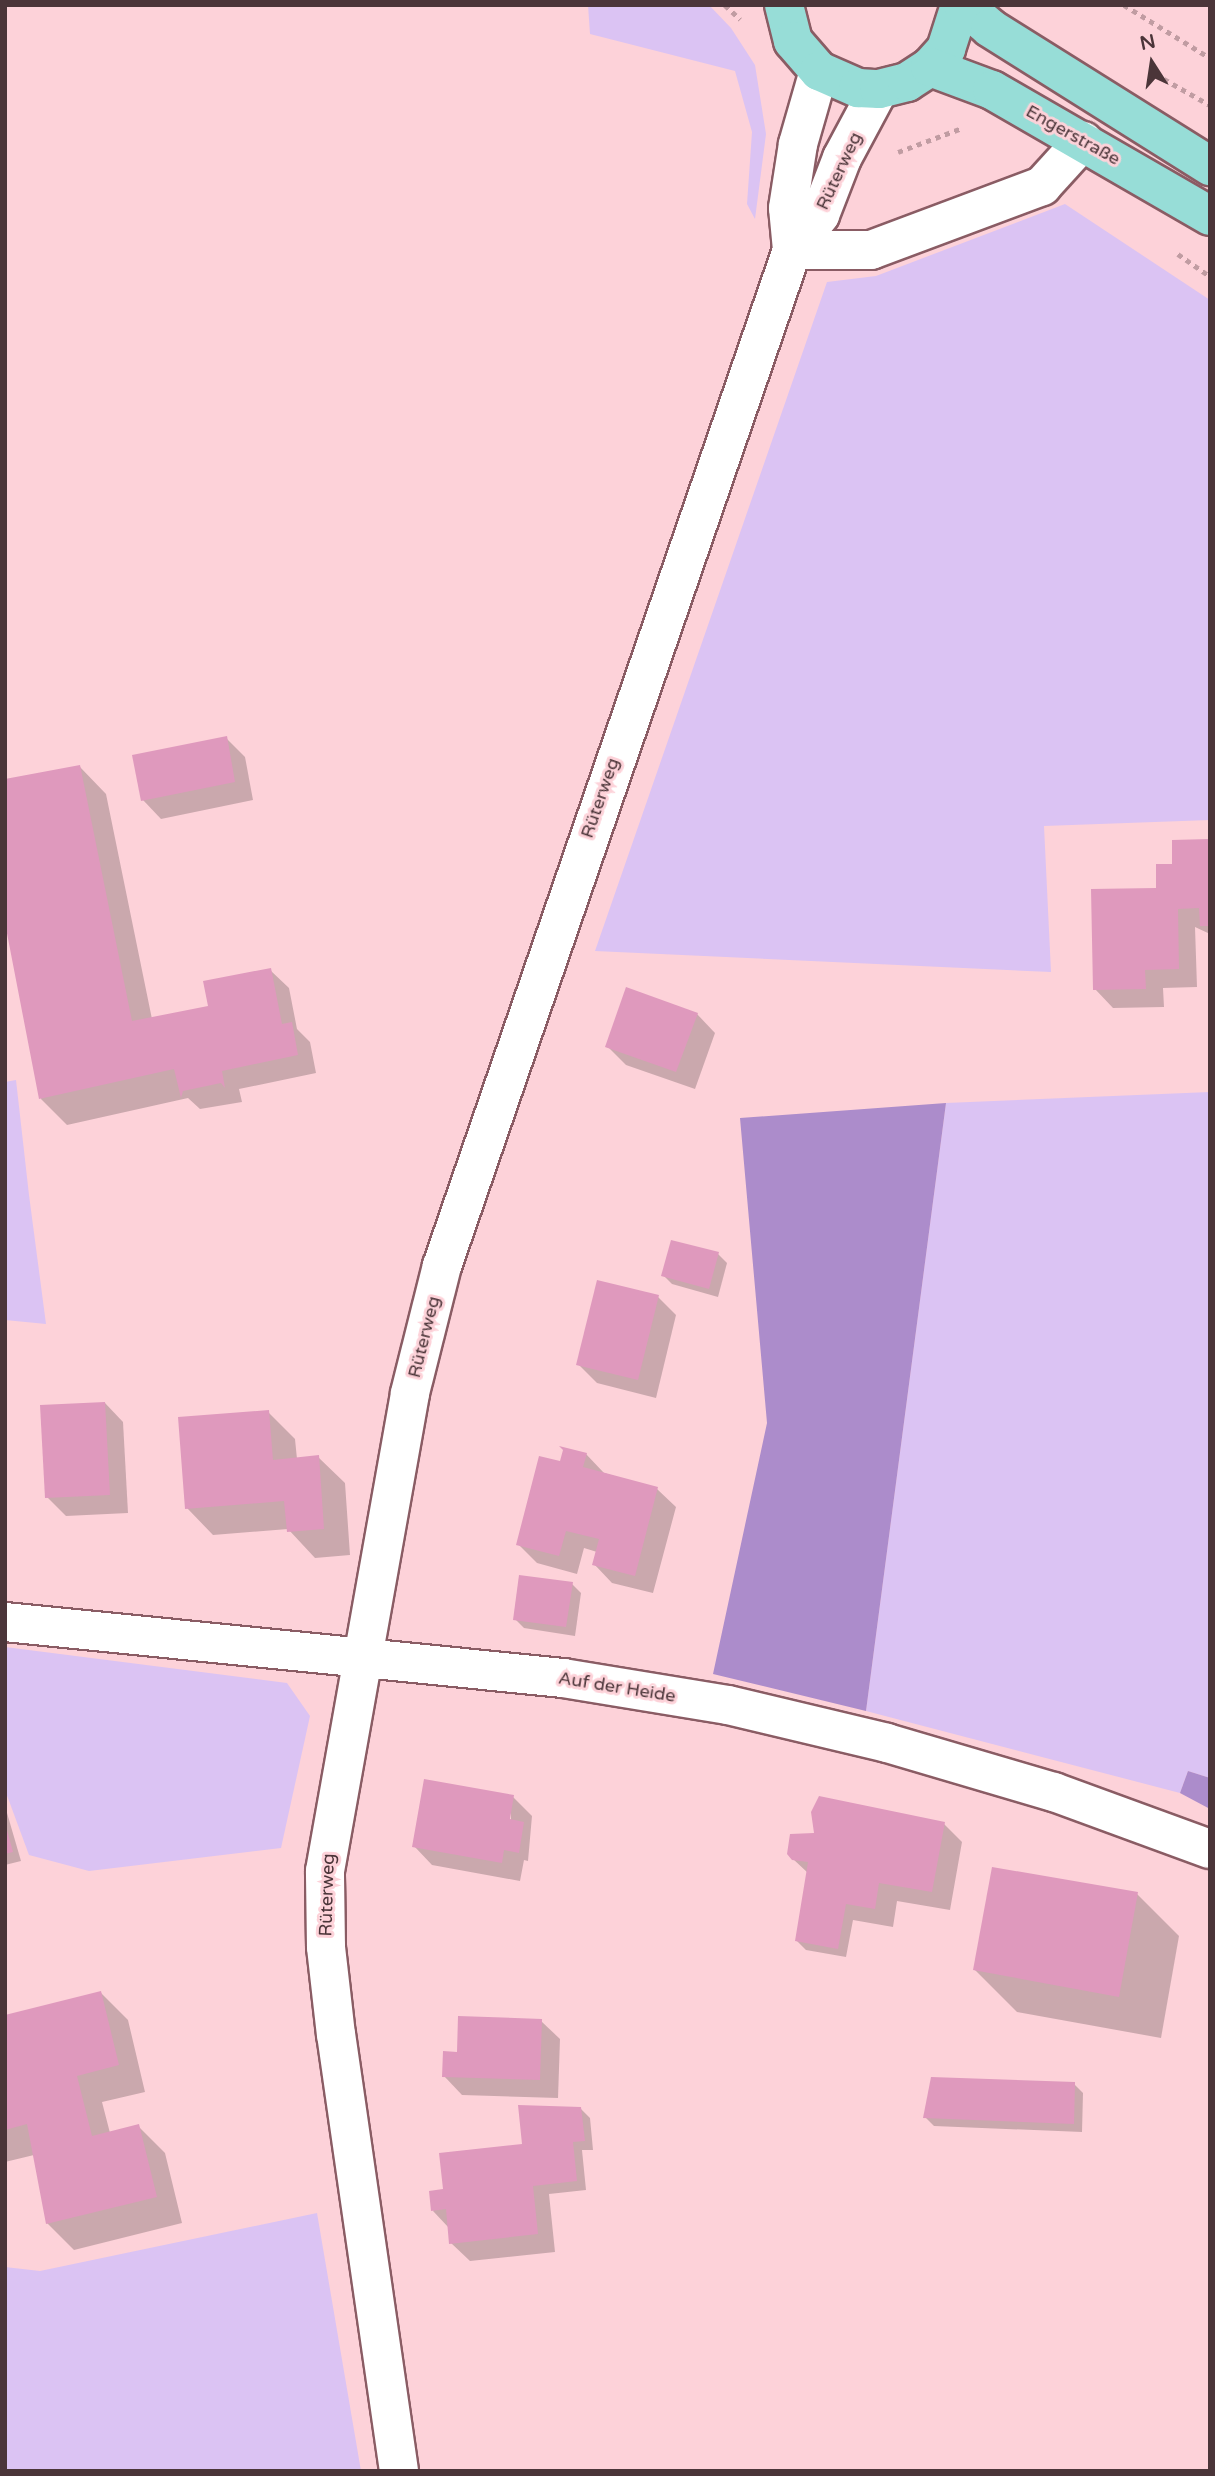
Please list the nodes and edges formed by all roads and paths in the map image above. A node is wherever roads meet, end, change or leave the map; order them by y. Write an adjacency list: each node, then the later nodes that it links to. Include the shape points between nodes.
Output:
1 (784, 5): 6 (main road, via 793,41)
2 (962, 5): 5 (main road, via 946,49); 11 (main road, via 990,28)
3 (1124, 5): 4 (path)
4 (1210, 58)
5 (930, 67): 7 (main road, via 906,82); 9 (main road, Engerstraße, via 992,90)
6 (819, 71): 7 (main road, via 858,88); 13 (street, Rüterweg, via 788,208)
7 (879, 89): 10 (street, Rüterweg)
8 (975, 122): 10 (path, via 866,165)
9 (1083, 141): 12 (main road, Engerstraße); 13 (street, via 1042,186 872,250)
10 (842, 158): 13 (street, Rüterweg, via 820,215)
11 (1210, 166)
12 (1210, 216)
13 (792, 250): 15 (street, Rüterweg, via 442,1266 410,1393)
14 (5, 1622): 15 (street, Auf der Heide)
15 (362, 1659): 16 (street, Auf der Heide, via 563,1678 728,1705 1054,1792); 17 (street, Rüterweg, via 325,1871 326,1947)
16 (1210, 1849)
17 (399, 2471)

